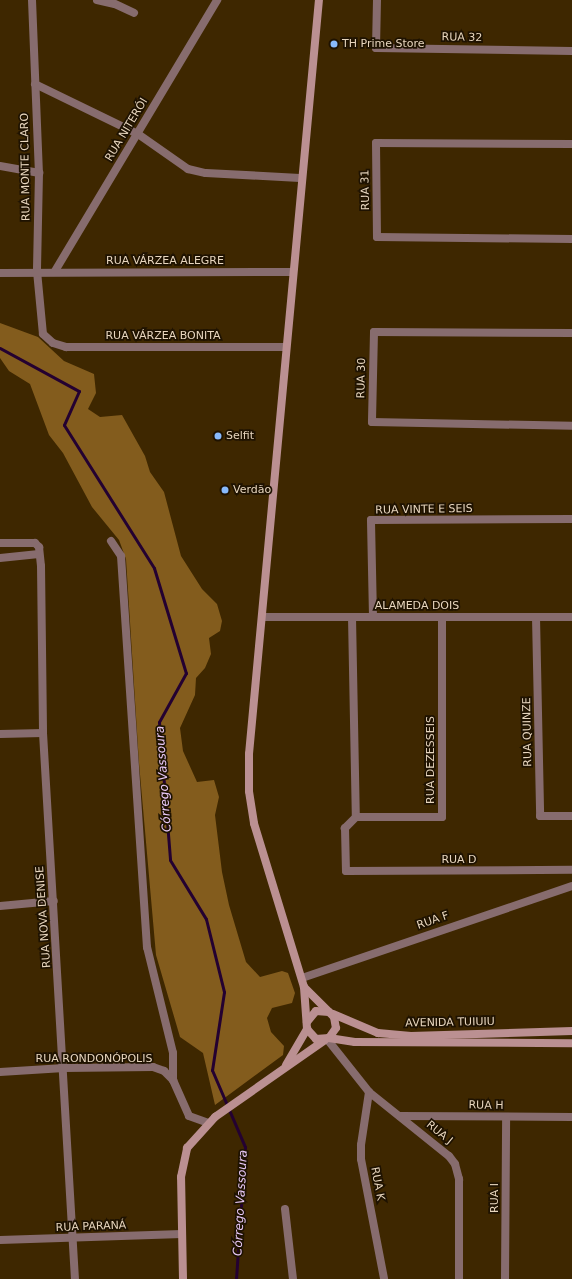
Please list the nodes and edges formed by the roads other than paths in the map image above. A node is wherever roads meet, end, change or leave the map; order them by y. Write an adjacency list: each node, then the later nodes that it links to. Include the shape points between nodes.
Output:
1 (32, 0): 8 (street, RUA MONTE CLARO)
2 (97, 0): 6 (street, via 115,4)
3 (217, 0): 9 (street, RUA NITERÓI)
4 (319, 0): 13 (main road)
5 (377, 0): 7 (street, RUA 32, via 376,48)
6 (134, 13)
7 (572, 51)
8 (35, 84): 9 (street); 12 (street, RUA MONTE CLARO)
9 (138, 134): 13 (street, via 188,169 206,173); 16 (street, RUA NITERÓI)
10 (572, 144): 14 (street, RUA 31, via 376,143 377,237)
11 (0, 166): 12 (street)
12 (39, 173): 15 (street, RUA MONTE CLARO)
13 (300, 178): 17 (main road)
14 (572, 239)
15 (37, 271): 16 (street, RUA VÁRZEA ALEGRE); 18 (street, RUA VÁRZEA ALEGRE); 20 (street, RUA MONTE CLARO)
16 (56, 271): 17 (street, RUA VÁRZEA ALEGRE)
17 (292, 272): 21 (main road)
18 (0, 273)
19 (572, 333): 22 (street, RUA 30, via 374,332 372,422)
20 (43, 334): 21 (street, RUA VÁRZEA BONITA, via 53,343 66,347)
21 (286, 347): 28 (main road)
22 (572, 426)
23 (572, 519): 30 (street, RUA VINTE E SEIS, via 371,520)
24 (111, 541): 52 (street, via 121,556 147,946 173,1053)
25 (0, 543): 26 (street, via 35,543)
26 (39, 554): 27 (street); 34 (street, RUA NOVA DENISE)
27 (0, 558)
28 (262, 617): 29 (street, ALAMEDA DOIS); 42 (main road, via 249,754 249,791 254,823)
29 (352, 617): 30 (street, ALAMEDA DOIS); 37 (street)
30 (373, 617): 31 (street, ALAMEDA DOIS)
31 (442, 617): 32 (street, ALAMEDA DOIS); 37 (street, RUA DEZESSEIS, via 442,817)
32 (536, 617): 33 (street, ALAMEDA DOIS); 36 (street, RUA QUINZE, via 540,816)
33 (572, 617)
34 (43, 733): 35 (street); 40 (street, RUA NOVA DENISE)
35 (0, 734)
36 (572, 816)
37 (356, 817): 38 (street, RUA D, via 345,828 346,872)
38 (572, 870)
39 (572, 886): 42 (street, RUA F)
40 (54, 901): 41 (street); 50 (street, RUA NOVA DENISE)
41 (0, 906)
42 (302, 978): 43 (main road)
43 (304, 987): 44 (main road); 45 (main road)
44 (330, 1013): 45 (main road, via 316,1011); 46 (main road, AVENIDA TUIUIU, via 378,1033 411,1036); 47 (main road, via 337,1024 335,1032)
45 (307, 1025): 47 (main road, via 313,1037); 49 (main road)
46 (572, 1031)
47 (327, 1039): 48 (main road, AVENIDA TUIUIU, via 355,1042); 49 (main road); 53 (street, RUA J)
48 (572, 1043)
49 (284, 1067): 57 (main road)
50 (64, 1068): 51 (street, RUA RONDONÓPOLIS); 52 (street, RUA RONDONÓPOLIS, via 153,1067); 60 (street, RUA NOVA DENISE)
51 (0, 1072)
52 (173, 1080): 57 (street, via 189,1116)
53 (369, 1092): 54 (street, RUA J); 65 (street, RUA K, via 361,1159)
54 (400, 1116): 56 (street, RUA H); 66 (street, RUA J, via 449,1156 455,1164 459,1179)
55 (572, 1117): 56 (street, RUA H)
56 (506, 1118): 67 (street, RUA I)
57 (208, 1123): 59 (main road, via 187,1148 181,1177)
58 (285, 1209): 64 (street)
59 (182, 1234): 60 (street, RUA PARANÁ); 63 (main road)
60 (72, 1239): 61 (street, RUA PARANÁ); 62 (street, RUA NOVA DENISE)
61 (0, 1240)
62 (75, 1279)
63 (183, 1279)
64 (293, 1279)
65 (384, 1279)
66 (459, 1279)
67 (505, 1279)

